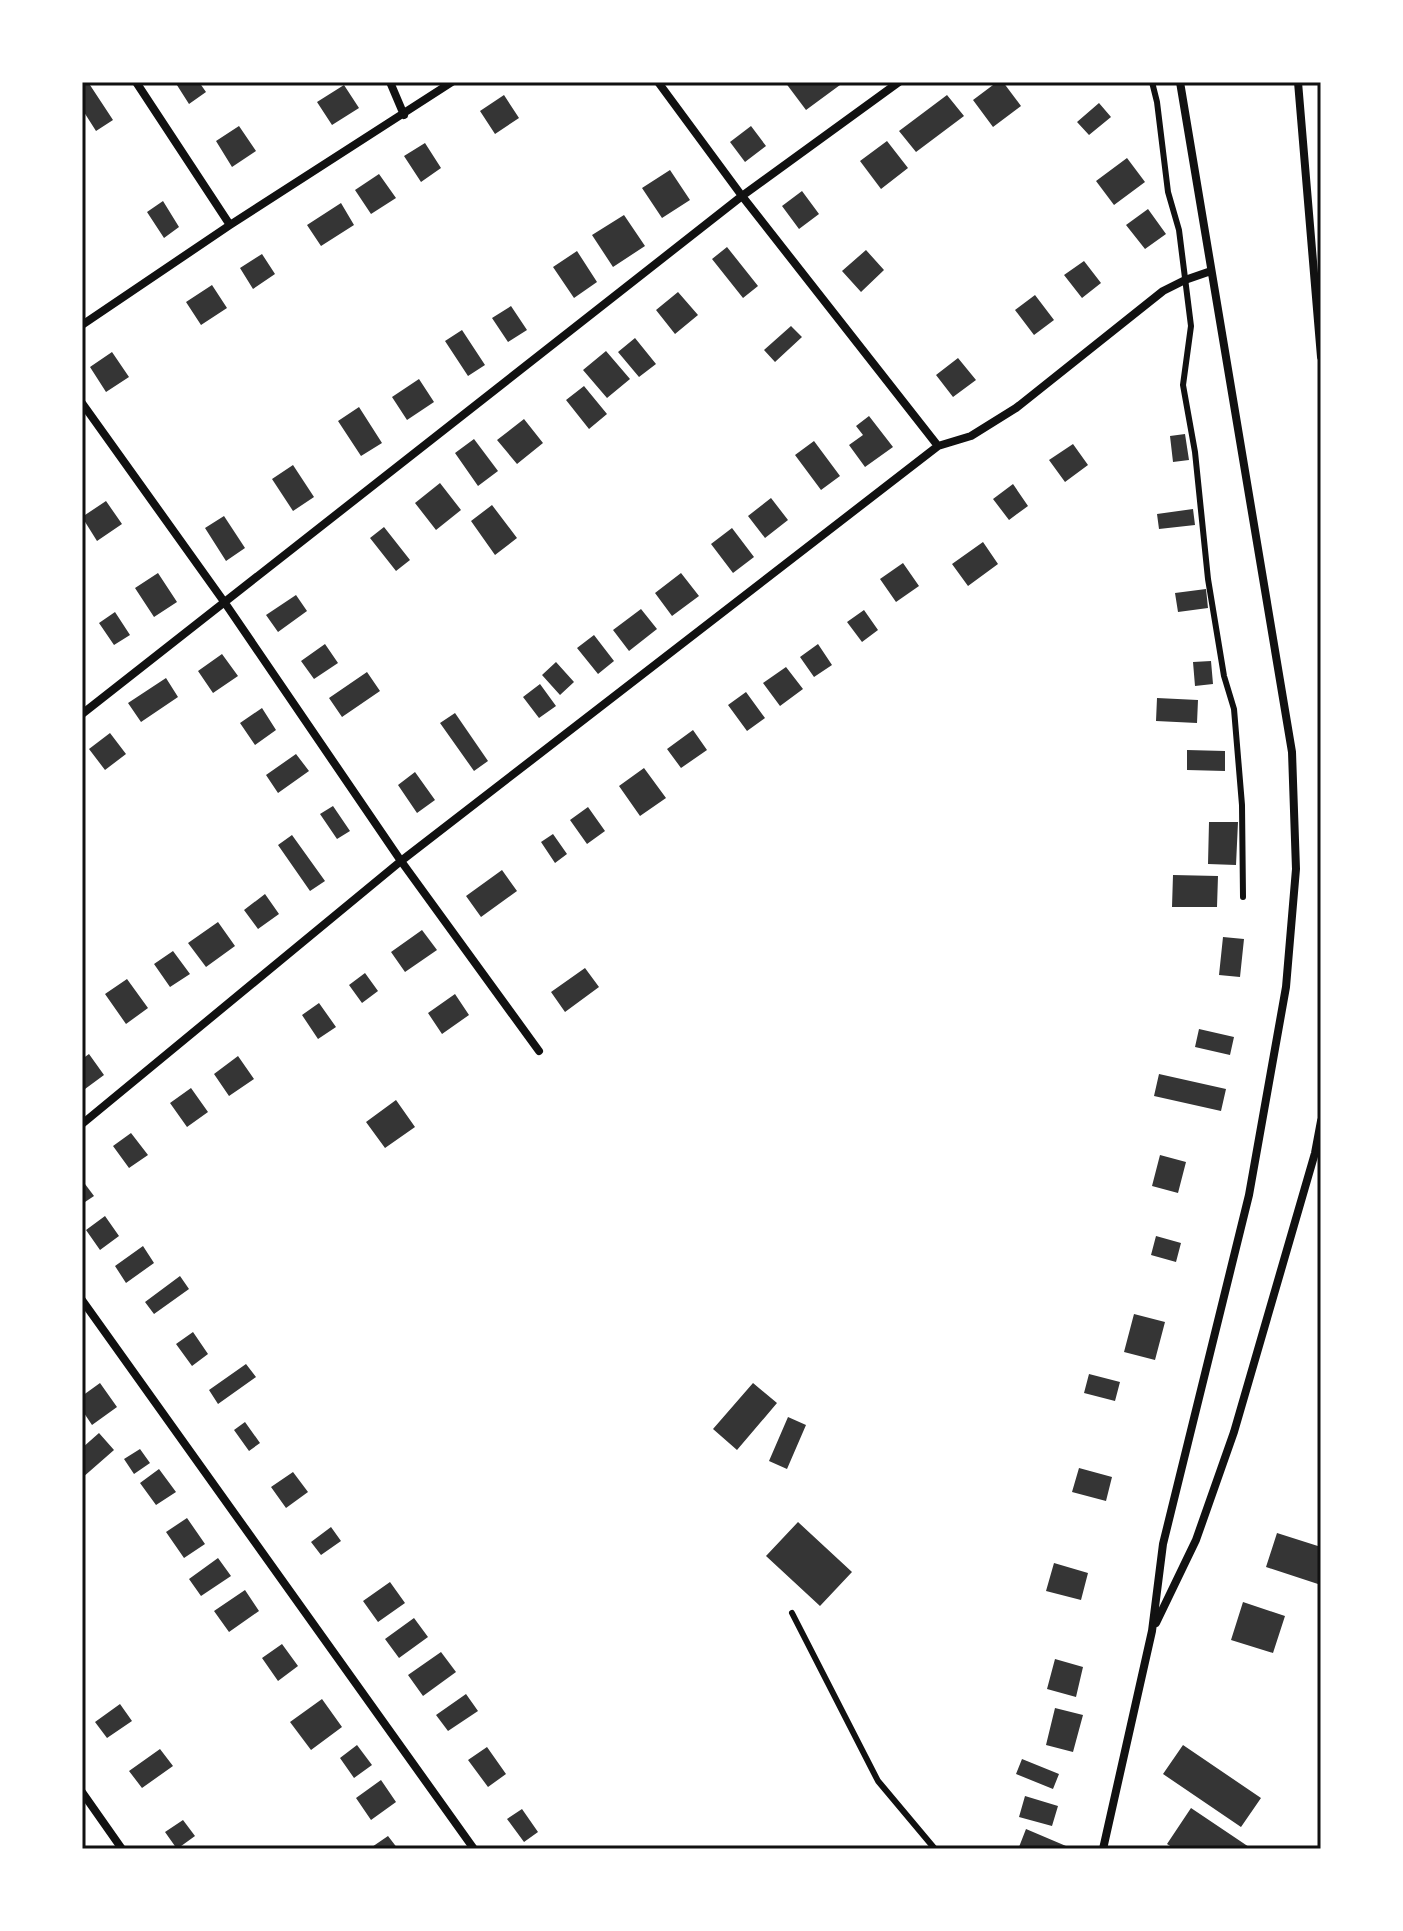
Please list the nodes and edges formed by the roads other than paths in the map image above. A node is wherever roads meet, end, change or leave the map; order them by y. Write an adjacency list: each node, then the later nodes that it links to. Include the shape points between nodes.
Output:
1 (136, 82): 11 (street)
2 (390, 82): 9 (street)
3 (452, 82): 9 (street)
4 (658, 82): 10 (street)
5 (899, 82): 10 (street)
6 (1152, 82): 13 (lane)
7 (1180, 82): 12 (street)
8 (1298, 82): 15 (street)
9 (404, 115): 11 (street)
10 (742, 196): 17 (street); 18 (street)
11 (230, 225): 14 (street)
12 (1211, 271): 13 (street); 27 (street, via 1292,752 1296,869 1286,987 1249,1195 1163,1544)
13 (1185, 280): 17 (street, via 1163,291 1016,408 971,436); 21 (lane, via 1191,326 1183,385 1208,579 1234,709)
14 (82, 325)
15 (1321, 357)
16 (82, 403): 18 (street)
17 (938, 446): 20 (street)
18 (225, 603): 19 (street); 20 (street)
19 (82, 714)
20 (401, 861): 22 (street); 24 (street)
21 (1243, 897)
22 (539, 1051)
23 (1321, 1121): 27 (street, via 1234,1432 1196,1540)
24 (82, 1124)
25 (82, 1300): 30 (street)
26 (792, 1613): 31 (lane, via 878,1781)
27 (1152, 1631): 32 (street)
28 (82, 1792): 29 (street)
29 (122, 1849)
30 (474, 1849)
31 (935, 1849)
32 (1103, 1849)

